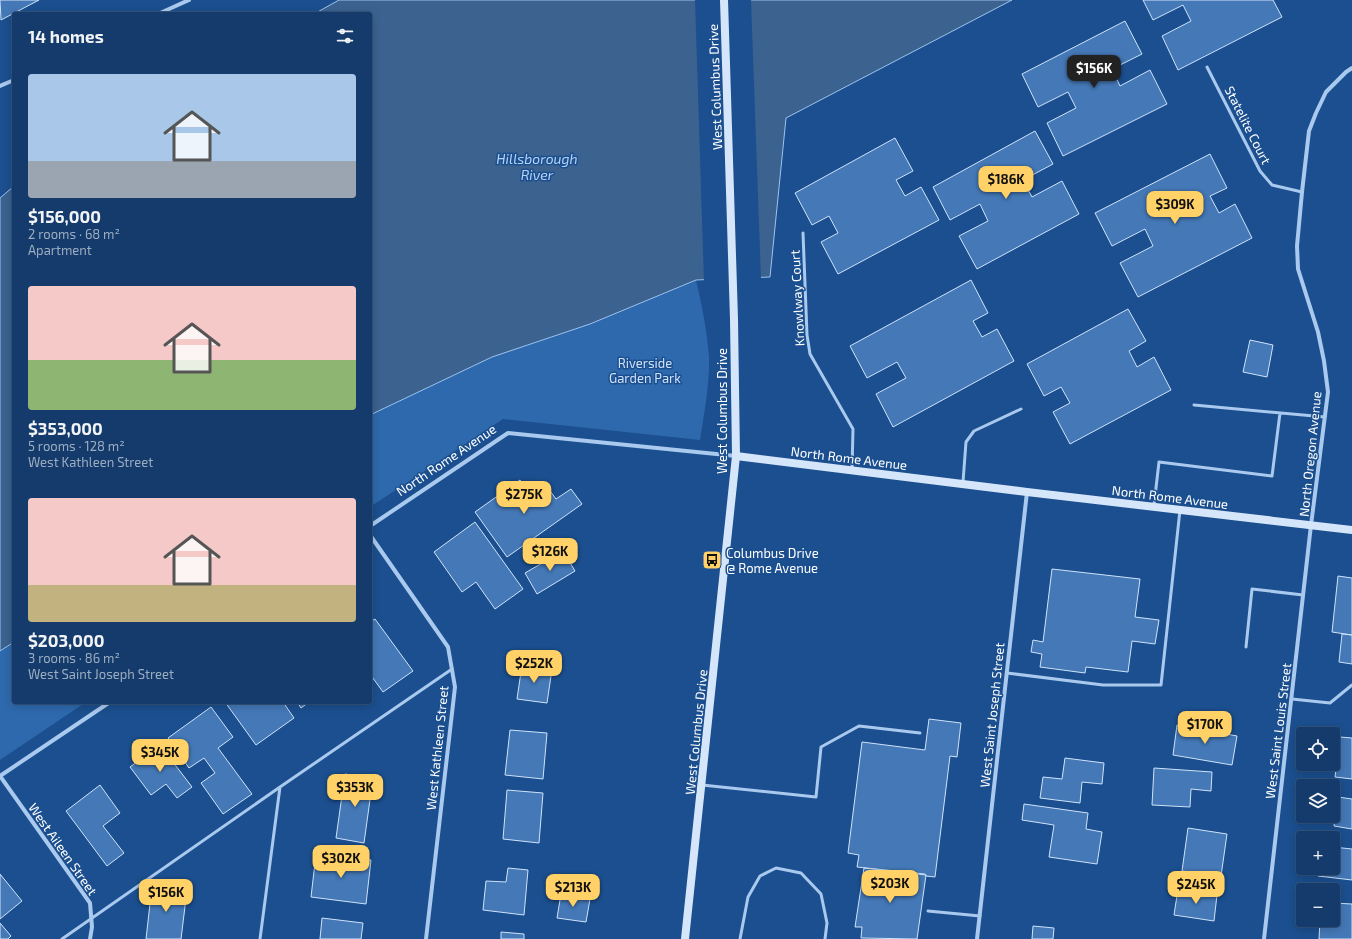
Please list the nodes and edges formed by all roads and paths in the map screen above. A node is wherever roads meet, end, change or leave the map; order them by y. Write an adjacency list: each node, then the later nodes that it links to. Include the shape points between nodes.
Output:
1 (189, 0): 3 (street)
2 (724, 0): 14 (main road, West Columbus Drive)
3 (162, 12)
4 (1207, 67): 8 (lane, Statelite Court, via 1260,171 1272,185)
5 (1352, 68): 8 (street, North Oregon Avenue, via 1326,92 1316,113 1309,131)
6 (12, 81): 7 (street)
7 (0, 86)
8 (1302, 192): 13 (street, North Oregon Avenue, via 1297,246 1298,269 1318,332 1324,361 1328,392)
9 (804, 233): 15 (lane, Knowlway Court, via 807,335 810,354 853,429)
10 (1194, 405): 12 (lane)
11 (1021, 409): 16 (lane, via 974,431 966,442)
12 (1280, 413): 13 (lane); 18 (lane, via 1272,476 1159,462)
13 (1325, 417): 21 (street, North Oregon Avenue)
14 (736, 456): 15 (main road, North Rome Avenue); 20 (street, North Rome Avenue, via 508,433); 33 (main road, West Columbus Drive)
15 (852, 470): 16 (main road, North Rome Avenue)
16 (962, 484): 17 (main road, North Rome Avenue)
17 (1027, 492): 18 (main road, North Rome Avenue); 27 (street, West Saint Joseph Street)
18 (1154, 507): 19 (main road, North Rome Avenue)
19 (1180, 510): 21 (main road, North Rome Avenue); 27 (lane, via 1161,685 1103,685)
20 (372, 525)
21 (1311, 525): 22 (main road, North Rome Avenue); 24 (street, West Saint Louis Street)
22 (1352, 530)
23 (372, 538): 26 (street, West Kathleen Street, via 448,647)
24 (1303, 595): 25 (lane, via 1252,589); 29 (street, West Saint Louis Street)
25 (1246, 647)
26 (452, 669): 34 (lane); 41 (street, West Kathleen Street, via 455,686)
27 (1007, 673): 36 (street, West Saint Joseph Street)
28 (1352, 686): 29 (lane, via 1330,704)
29 (1292, 699): 46 (street, West Saint Louis Street)
30 (107, 704): 32 (street)
31 (920, 733): 33 (lane, via 859,726 821,747 816,797)
32 (0, 776): 37 (street, West Aileen Street, via 90,903)
33 (702, 785): 42 (main road, West Columbus Drive)
34 (280, 787): 37 (lane); 40 (lane)
35 (928, 910): 36 (lane)
36 (980, 916): 45 (street, West Saint Joseph Street)
37 (91, 918): 38 (lane); 39 (street, West Aileen Street)
38 (62, 939)
39 (90, 939)
40 (260, 939)
41 (426, 939)
42 (685, 939)
43 (740, 939): 44 (lane, via 748,897 760,876 776,868 801,873 821,894 827,923)
44 (825, 939)
45 (977, 939)
46 (1264, 939)

